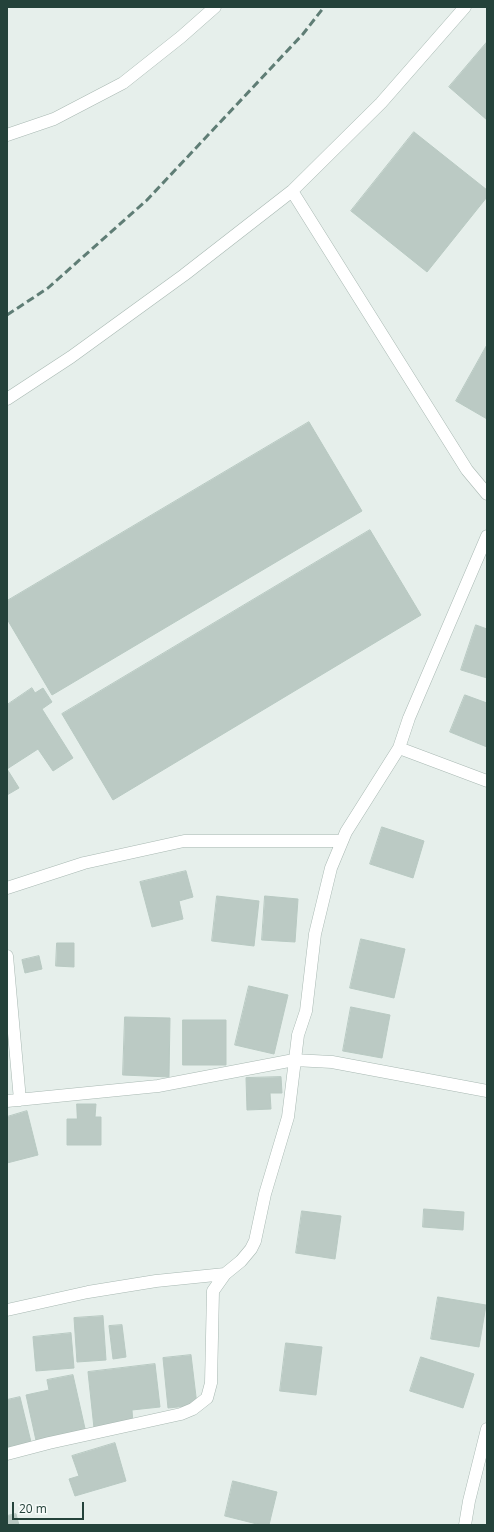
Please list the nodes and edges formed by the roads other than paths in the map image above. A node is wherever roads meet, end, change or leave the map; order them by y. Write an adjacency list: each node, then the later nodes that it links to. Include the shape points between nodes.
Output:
1 (215, 7): 3 (street, via 123,83 54,119)
2 (465, 7): 4 (street, via 381,102)
3 (7, 134)
4 (292, 191): 5 (street, via 178,279 71,357); 6 (street, via 467,470)
5 (7, 399)
6 (487, 494)
7 (487, 536): 8 (street, via 409,718)
8 (399, 748): 9 (street); 10 (street)
9 (487, 781)
10 (342, 841): 11 (street, via 184,841 84,863); 13 (street, via 331,868 315,934 306,1011 298,1035)
11 (7, 888)
12 (7, 956): 15 (street)
13 (294, 1060): 14 (street, via 332,1062); 15 (street, via 158,1086); 17 (street, via 288,1117 265,1194 255,1241 241,1261)
14 (487, 1090)
15 (20, 1100): 16 (street)
16 (7, 1101)
17 (225, 1274): 18 (street, via 156,1281); 20 (street, via 213,1291 211,1383 207,1398 193,1409 181,1414 49,1442)
18 (7, 1310)
19 (487, 1429): 21 (street, via 469,1501)
20 (7, 1454)
21 (466, 1525)

